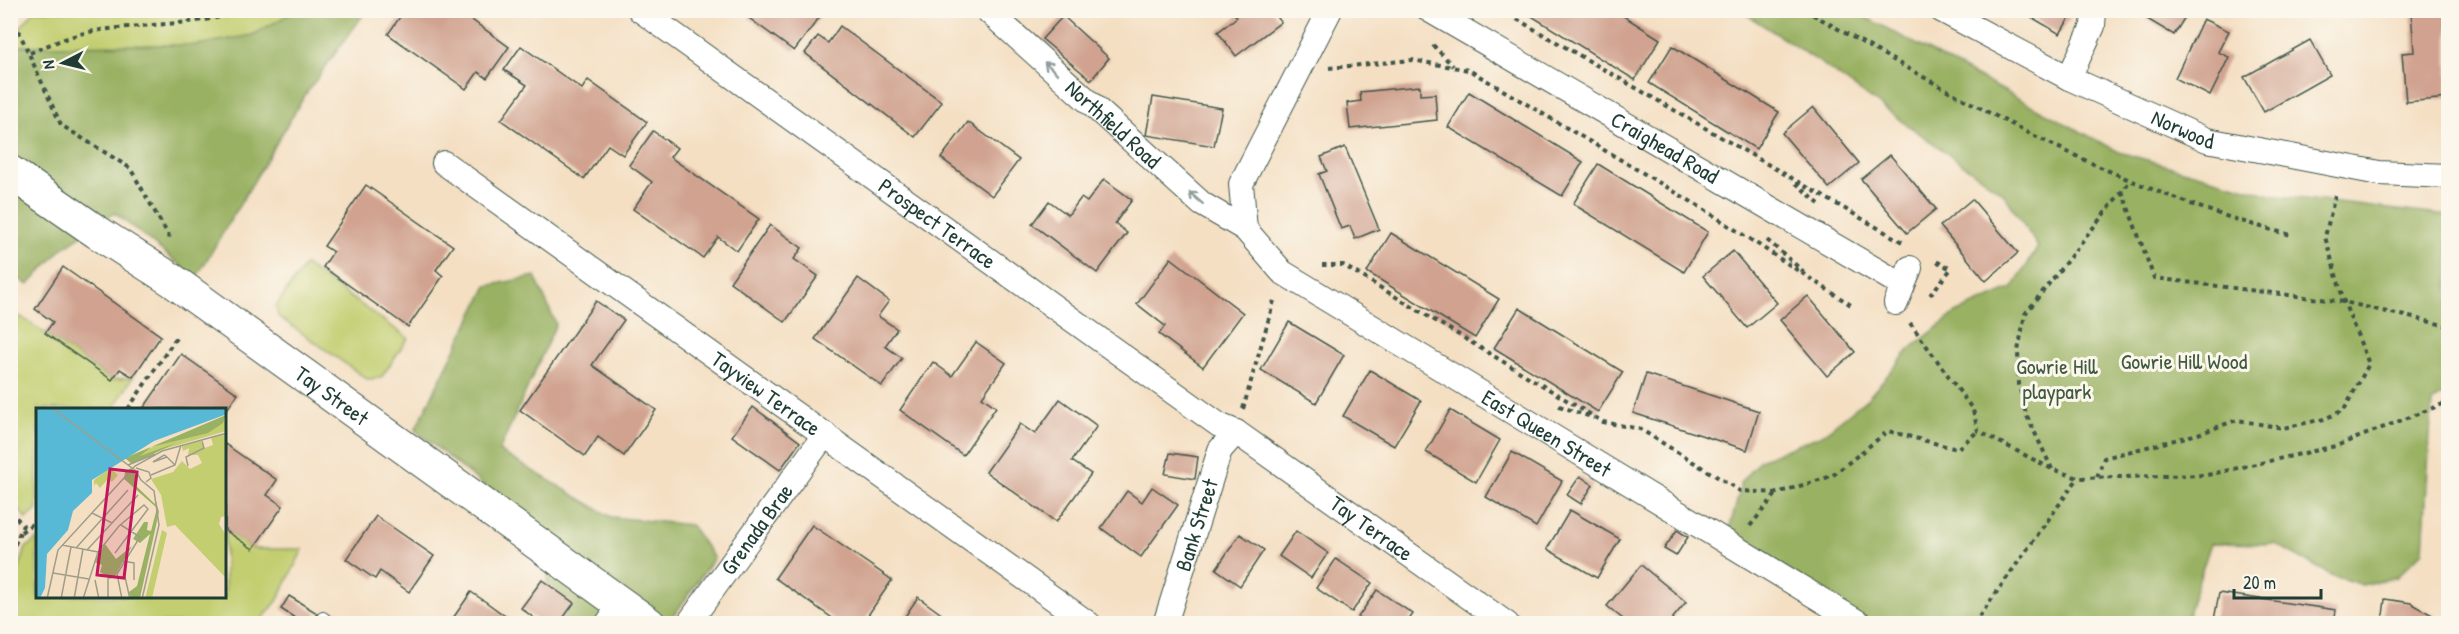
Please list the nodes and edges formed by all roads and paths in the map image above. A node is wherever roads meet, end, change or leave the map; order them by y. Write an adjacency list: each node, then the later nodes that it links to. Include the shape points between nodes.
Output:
1 (246, 10): 11 (path, via 224,18 93,31)
2 (640, 10): 31 (street, Prospect Terrace, via 1219,425)
3 (987, 10): 20 (street, Northfield Road, one-way to 3, via 1202,204)
4 (1330, 10): 12 (street)
5 (1429, 10): 24 (street, Craighead Road)
6 (1501, 10): 24 (path)
7 (1805, 10): 17 (path, via 1936,85)
8 (1941, 10): 13 (street, Norwood)
9 (2094, 10): 13 (street, via 2093,26)
10 (11, 14): 11 (path)
11 (30, 53): 22 (path, via 61,125 130,168)
12 (1299, 70): 20 (street, via 1241,184); 26 (path, via 1412,60 1469,70 1702,208)
13 (2069, 78): 16 (street, Norwood, via 2206,140 2379,173)
14 (444, 163): 33 (street, Tayview Terrace)
15 (10, 172): 43 (main road, Tay Street, via 172,280)
16 (2448, 176)
17 (2130, 181): 19 (path); 21 (path)
18 (2337, 188): 25 (path, via 2325,237)
19 (2122, 191): 25 (path, via 2154,278); 34 (path, via 2025,315 2018,351 2019,385 2026,414)
20 (1245, 229): 23 (street, East Queen Street)
21 (2291, 235)
22 (175, 248)
23 (1282, 272): 31 (path); 37 (path, via 1304,264 1343,265 1603,422 1640,429 1740,491); 41 (street, East Queen Street)
24 (1909, 280): 24 (path, via 1950,269); 32 (path, via 1973,410)
25 (2344, 302): 27 (path); 35 (path, via 2369,364 2344,410 2283,428 2237,420 2104,458)
26 (1854, 307)
27 (2448, 326)
28 (178, 335): 30 (path)
29 (2448, 402): 35 (path, via 2336,447 2299,456 2207,475)
30 (129, 408)
31 (1239, 423): 47 (street, Bank Street, via 1220,450); 48 (street, Tay Terrace)
32 (1978, 431): 34 (path); 37 (path, via 1957,450 1888,431 1832,476)
33 (825, 434): 45 (street, Grenada Brae); 46 (street, Tayview Terrace)
34 (2052, 469): 36 (path)
35 (2097, 477): 36 (path)
36 (2078, 478): 50 (path)
37 (1777, 493): 41 (path)
38 (10, 511): 40 (path, via 23,525)
39 (36, 521): 40 (path)
40 (20, 532): 42 (path)
41 (1735, 545): 49 (street, East Queen Street)
42 (10, 556)
43 (608, 612): 44 (main road, Tay Street)
44 (649, 624)
45 (688, 624)
46 (1089, 624)
47 (1165, 624)
48 (1508, 624)
49 (1861, 624)
50 (1974, 624)

